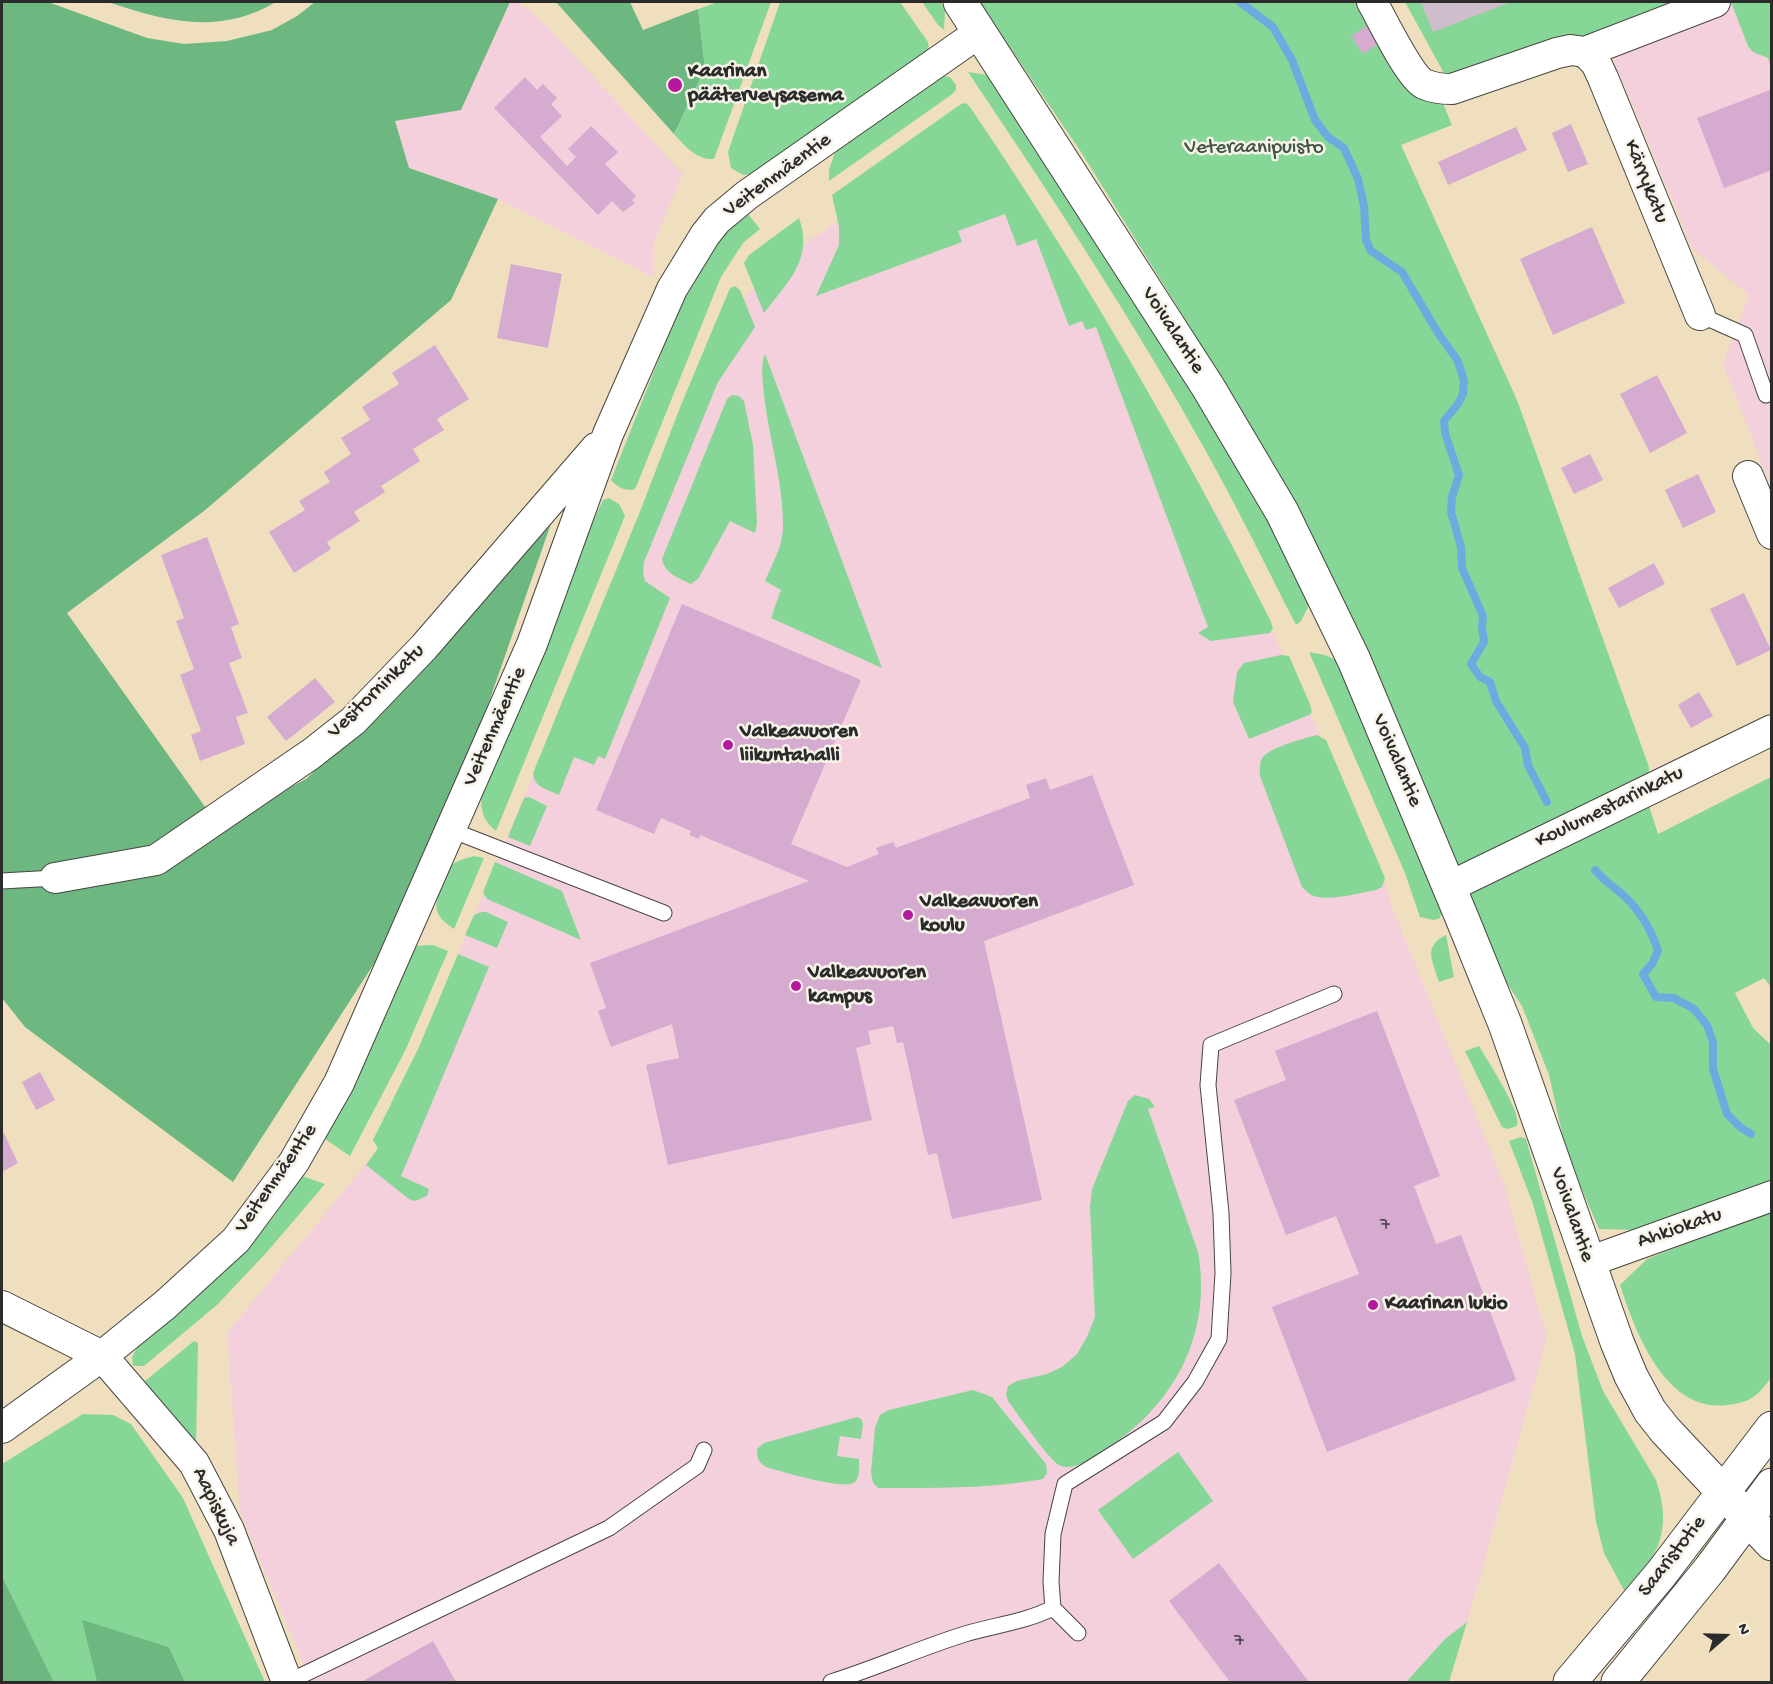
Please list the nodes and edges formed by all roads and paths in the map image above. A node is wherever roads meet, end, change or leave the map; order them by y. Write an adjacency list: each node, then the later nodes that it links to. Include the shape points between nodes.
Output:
1 (960, 2): 4 (street, Voivalantie)
2 (1372, 2): 5 (street, via 1412,71 1422,83 1437,88 1464,86 1557,53)
3 (1715, 2): 5 (street)
4 (980, 32): 8 (street, Veitenmäentie, via 717,220 672,289); 15 (street, Voivalantie, via 1202,377 1282,512 1354,660)
5 (1585, 52): 6 (street, Kärrykatu, via 1603,78)
6 (1700, 315): 7 (lane, via 1745,335)
7 (1766, 394)
8 (608, 434): 12 (street, Veitenmäentie, via 532,644); 13 (street, Vesitorninkatu, via 424,647 353,721 156,861)
9 (1748, 476): 10 (street)
10 (1772, 534)
11 (1772, 730): 15 (street, Koulumestarinkatu)
12 (451, 830): 16 (lane); 21 (street, Veitenmäentie, via 339,1083 294,1162 236,1240)
13 (55, 878): 14 (lane)
14 (2, 881)
15 (1449, 887): 19 (street, Voivalantie, via 1505,1024)
16 (664, 912)
17 (1334, 994): 29 (lane, via 1211,1045 1208,1085 1223,1273 1220,1339 1195,1382 1164,1422 1065,1484 1053,1534)
18 (1772, 1196): 19 (street, Ahkiokatu)
19 (1588, 1262): 26 (street, Voivalantie, via 1631,1376 1650,1411)
20 (2, 1306): 21 (street)
21 (102, 1356): 22 (street, Veitenmäentie); 31 (street, Aapiskuja, via 194,1463 229,1530)
22 (2, 1428)
23 (1772, 1428): 26 (street, Saaristotie)
24 (704, 1450): 31 (lane, via 697,1467 609,1528)
25 (1772, 1485): 27 (street, Saaristotie)
26 (1723, 1491): 27 (street, Voivalantie); 33 (street, Saaristotie, via 1661,1574)
27 (1748, 1518): 28 (street, Voivalantie); 34 (street, Saaristotie)
28 (1772, 1544)
29 (1053, 1608): 30 (lane); 32 (lane, via 1009,1625 966,1634)
30 (1078, 1633)
31 (287, 1682)
32 (831, 1683)
33 (1570, 1683)
34 (1618, 1683)

